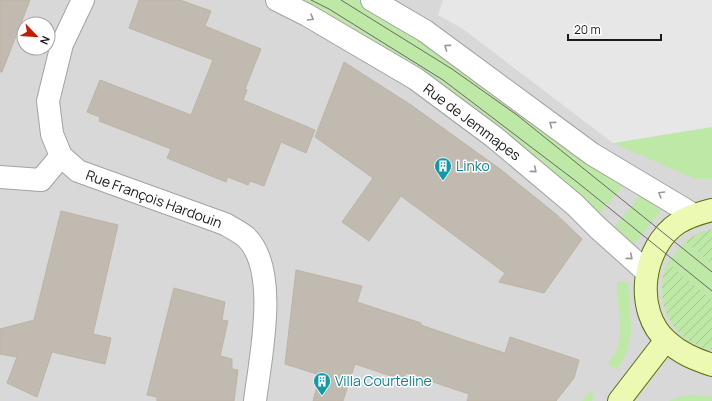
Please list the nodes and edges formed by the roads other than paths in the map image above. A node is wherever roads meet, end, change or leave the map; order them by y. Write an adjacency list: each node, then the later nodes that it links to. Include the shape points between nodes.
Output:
1 (83, 0): 4 (street, Rue François Hardouin, via 62,44 48,101 52,134)
2 (277, 0): 7 (street, Rue de Jemmapes, one-way to 7, via 416,79 500,142 575,205)
3 (372, 0): 6 (street, one-way to 3, via 592,154 425,31)
4 (61, 156): 5 (street, via 41,180); 10 (street, Rue François Hardouin, via 78,171 218,222 247,238 264,276 266,302)
5 (0, 177)
6 (703, 212): 7 (main road, via 678,224 663,237 653,254)
7 (647, 272): 8 (main road, via 648,308 655,326)
8 (666, 340): 9 (main road, via 687,357); 11 (main road)
9 (712, 365)
10 (254, 401)
11 (619, 401)

